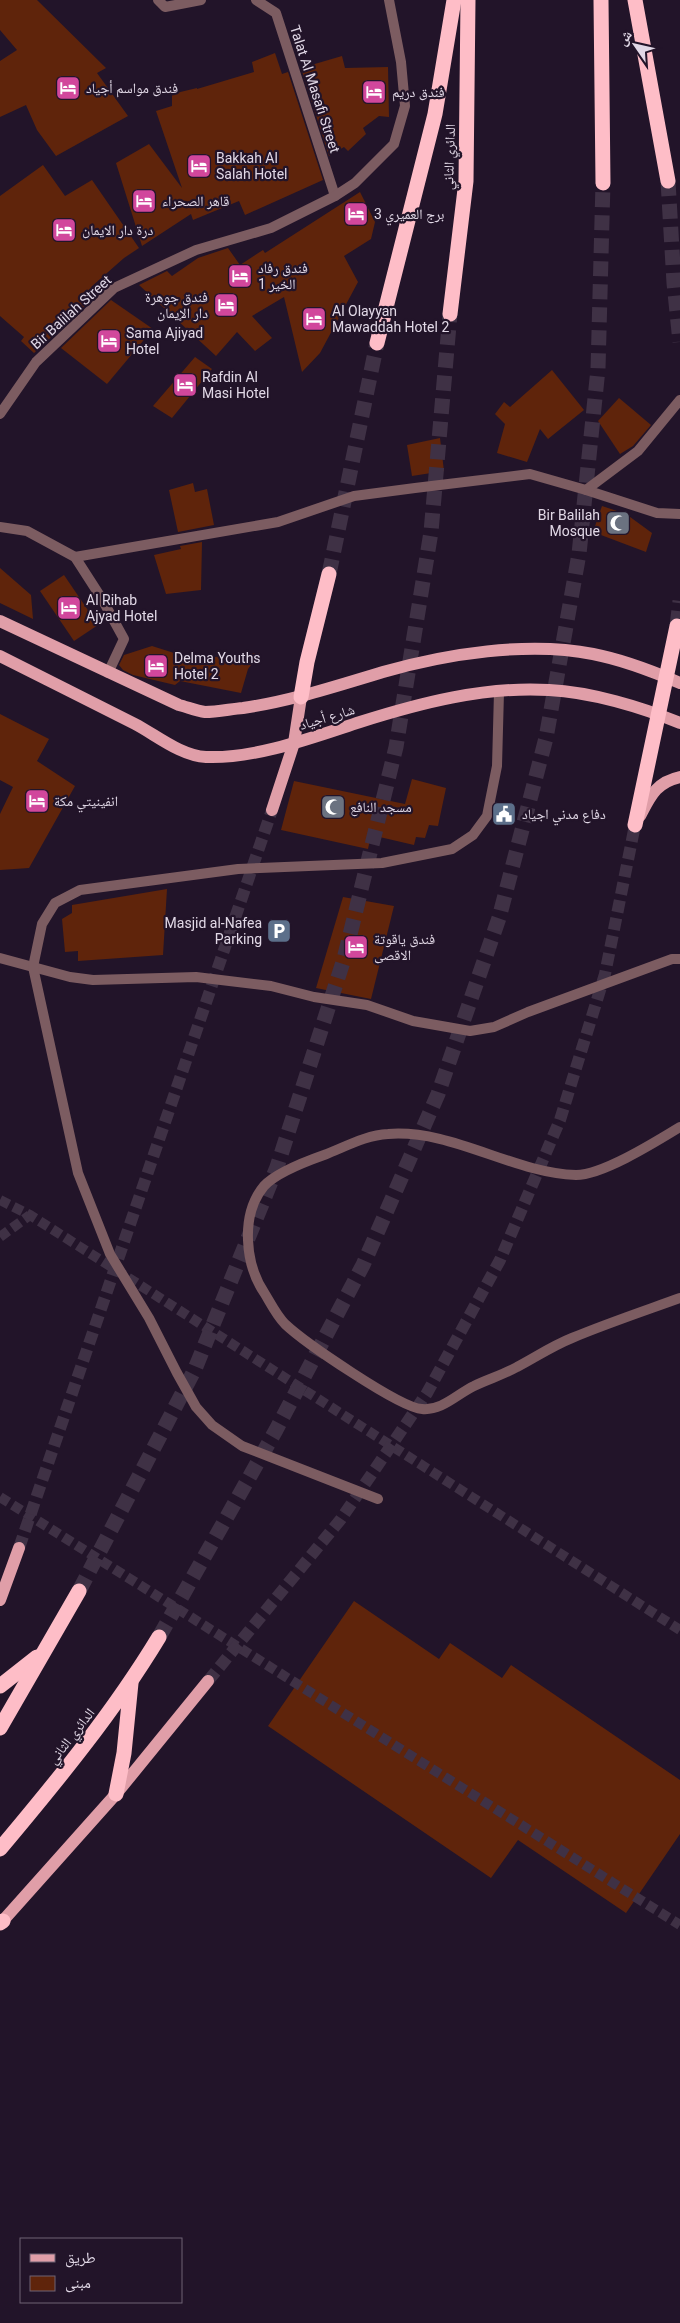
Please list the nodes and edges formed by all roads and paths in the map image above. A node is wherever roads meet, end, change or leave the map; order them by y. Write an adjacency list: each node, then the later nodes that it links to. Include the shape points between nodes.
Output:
1 (158, 0): 2 (street, via 165,7)
2 (201, 0)
3 (256, 0): 11 (street, Talat Al Masafi Street, via 276,13)
4 (389, 0): 11 (street, Bir Balilah Street, via 401,62 405,106 394,144 355,183)
5 (454, 0): 13 (highway, via 436,114)
6 (468, 0): 12 (highway, الدائري الثاني, via 466,181)
7 (601, 0): 10 (highway)
8 (635, 0): 9 (highway)
9 (668, 181)
10 (603, 183)
11 (335, 196): 15 (street, Bir Balilah Street, via 271,228 196,250 114,288 36,362)
12 (450, 314)
13 (377, 343)
14 (680, 400): 16 (street, via 638,451)
15 (0, 414)
16 (586, 490): 17 (street, via 657,513); 19 (street, via 530,474 415,488 354,496 278,522)
17 (680, 514)
18 (0, 527): 19 (street, via 27,531)
19 (75, 557): 24 (street, via 124,639)
20 (329, 574): 28 (highway)
21 (0, 621): 24 (main road, شارع أجياد)
22 (677, 626): 25 (highway)
23 (0, 656): 31 (main road, شارع أجياد, via 170,745 204,757 236,756)
24 (108, 673): 28 (main road, شارع أجياد, via 179,705 204,712)
25 (665, 676): 26 (main road, شارع أجياد); 28 (main road, شارع أجياد, via 593,654 518,650 423,663); 29 (highway)
26 (680, 682)
27 (499, 692): 29 (main road, شارع أجياد, via 550,690 583,694); 31 (main road, شارع أجياد, via 413,705); 37 (street, via 497,766 487,816 473,835 452,849 382,863 238,869 80,890 55,903 42,924)
28 (301, 697): 31 (main road)
29 (659, 714): 30 (main road, شارع أجياد); 34 (highway)
30 (680, 723)
31 (294, 743): 33 (main road)
32 (680, 777): 34 (main road, via 670,779 654,790)
33 (272, 810)
34 (635, 825)
35 (0, 958): 37 (street)
36 (680, 959): 37 (street, via 672,959 494,1027 470,1031 413,1020 367,1005 314,997 272,986 196,977 93,980)
37 (33, 967): 40 (street, via 78,1173 110,1254 196,1406 212,1425 242,1446)
38 (680, 1127): 39 (street, via 650,1146 579,1175 532,1168 415,1134 387,1134 362,1139 310,1160 265,1185 252,1209 249,1250 256,1282 283,1323 364,1381 421,1410 438,1407 472,1386 516,1368 564,1341)
39 (680, 1298)
40 (378, 1499)
41 (19, 1548): 43 (main road)
42 (80, 1591): 45 (highway)
43 (0, 1600)
44 (159, 1637): 47 (highway, الدائري الثاني)
45 (44, 1651): 48 (highway); 49 (highway)
46 (208, 1681): 50 (main road)
47 (132, 1682): 50 (highway); 51 (highway, الدائري الثاني)
48 (0, 1686)
49 (0, 1728)
50 (116, 1794): 52 (main road)
51 (0, 1850)
52 (1, 1923)

